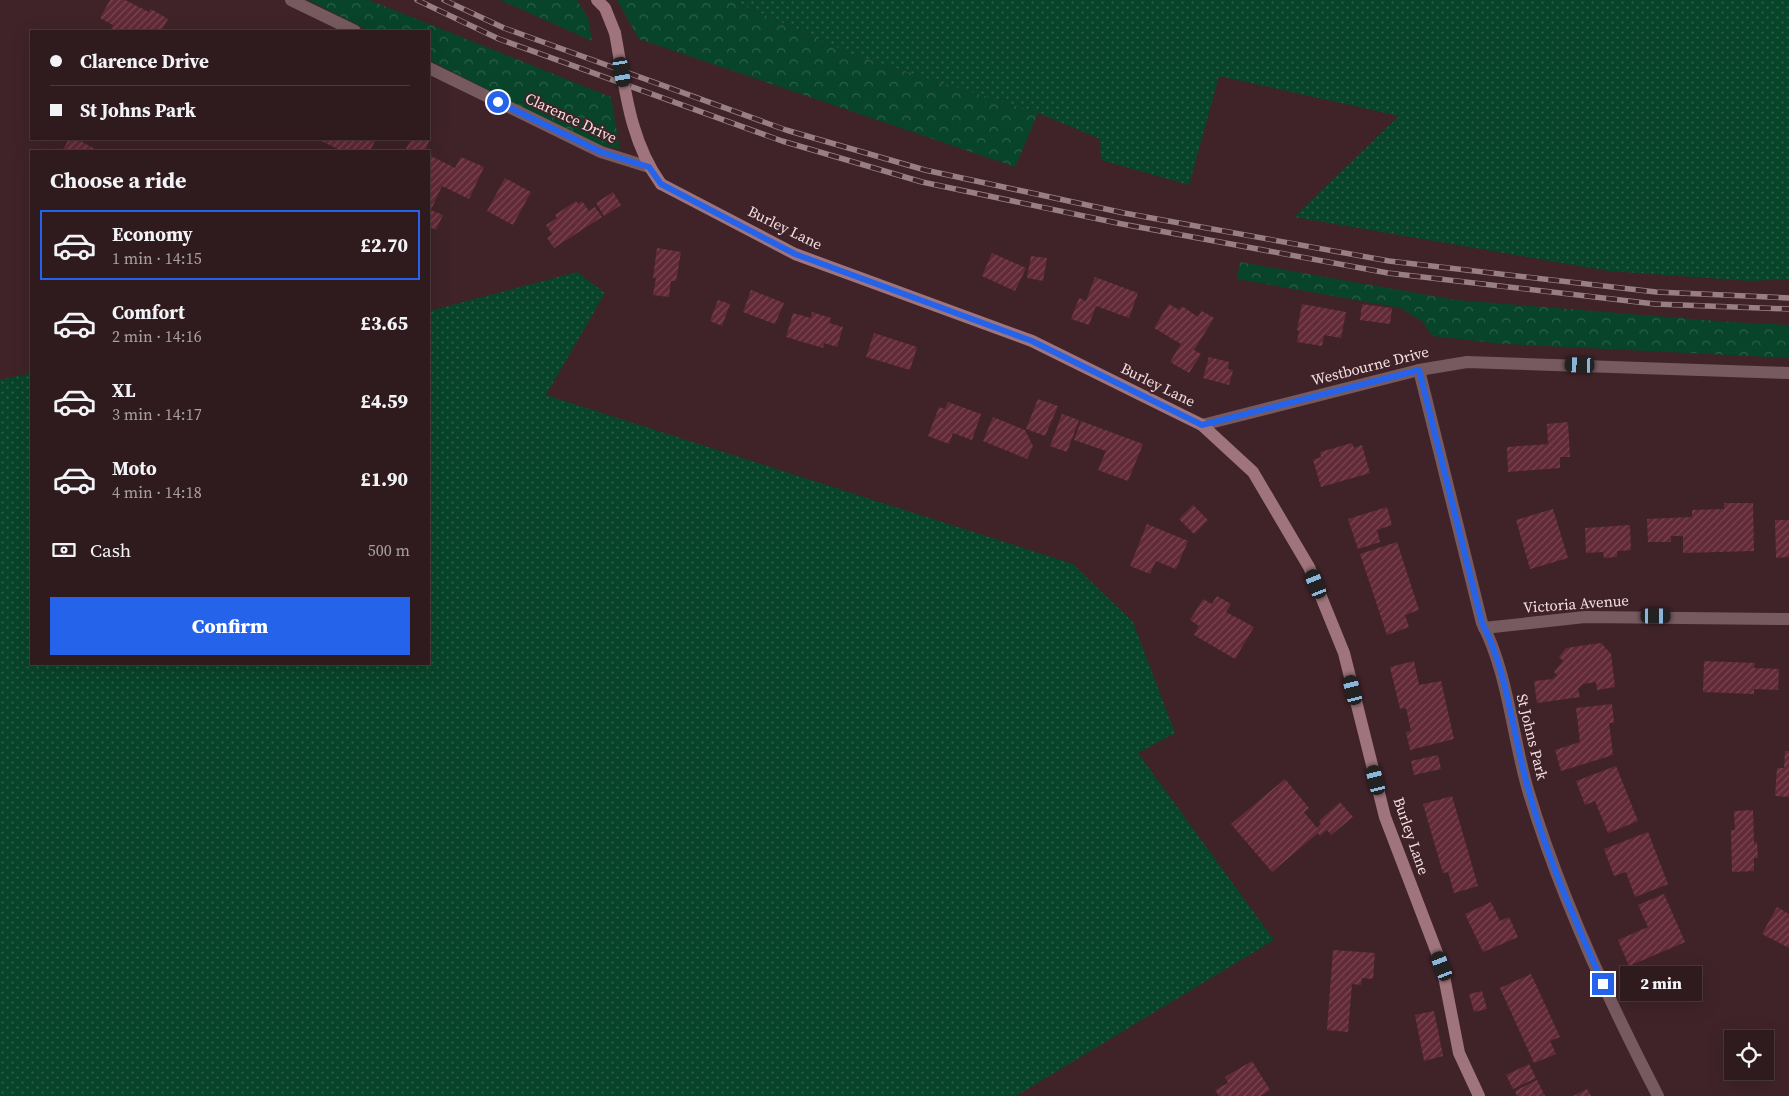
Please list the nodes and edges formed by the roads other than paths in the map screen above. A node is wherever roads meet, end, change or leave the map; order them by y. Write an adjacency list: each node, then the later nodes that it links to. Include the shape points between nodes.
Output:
1 (291, 0): 3 (street)
2 (598, 0): 5 (street, Burley Lane, bridge, via 605,8 615,33 633,129)
3 (353, 30)
4 (430, 68): 5 (street, Clarence Drive, via 601,152)
5 (649, 167): 8 (street, Burley Lane, bridge, via 661,184 795,254 1032,341)
6 (1419, 370): 7 (street, Westbourne Drive, via 1467,362); 8 (street, Westbourne Drive); 10 (street, St Johns Park)
7 (1789, 373)
8 (1202, 425): 11 (street, Burley Lane, via 1253,472 1309,567 1344,653 1385,817 1442,966 1459,1053)
9 (1789, 619): 10 (street, Victoria Avenue, via 1584,617)
10 (1484, 628): 12 (street, St Johns Park, via 1493,645 1528,789 1555,870 1626,1035)
11 (1480, 1096)
12 (1658, 1096)

